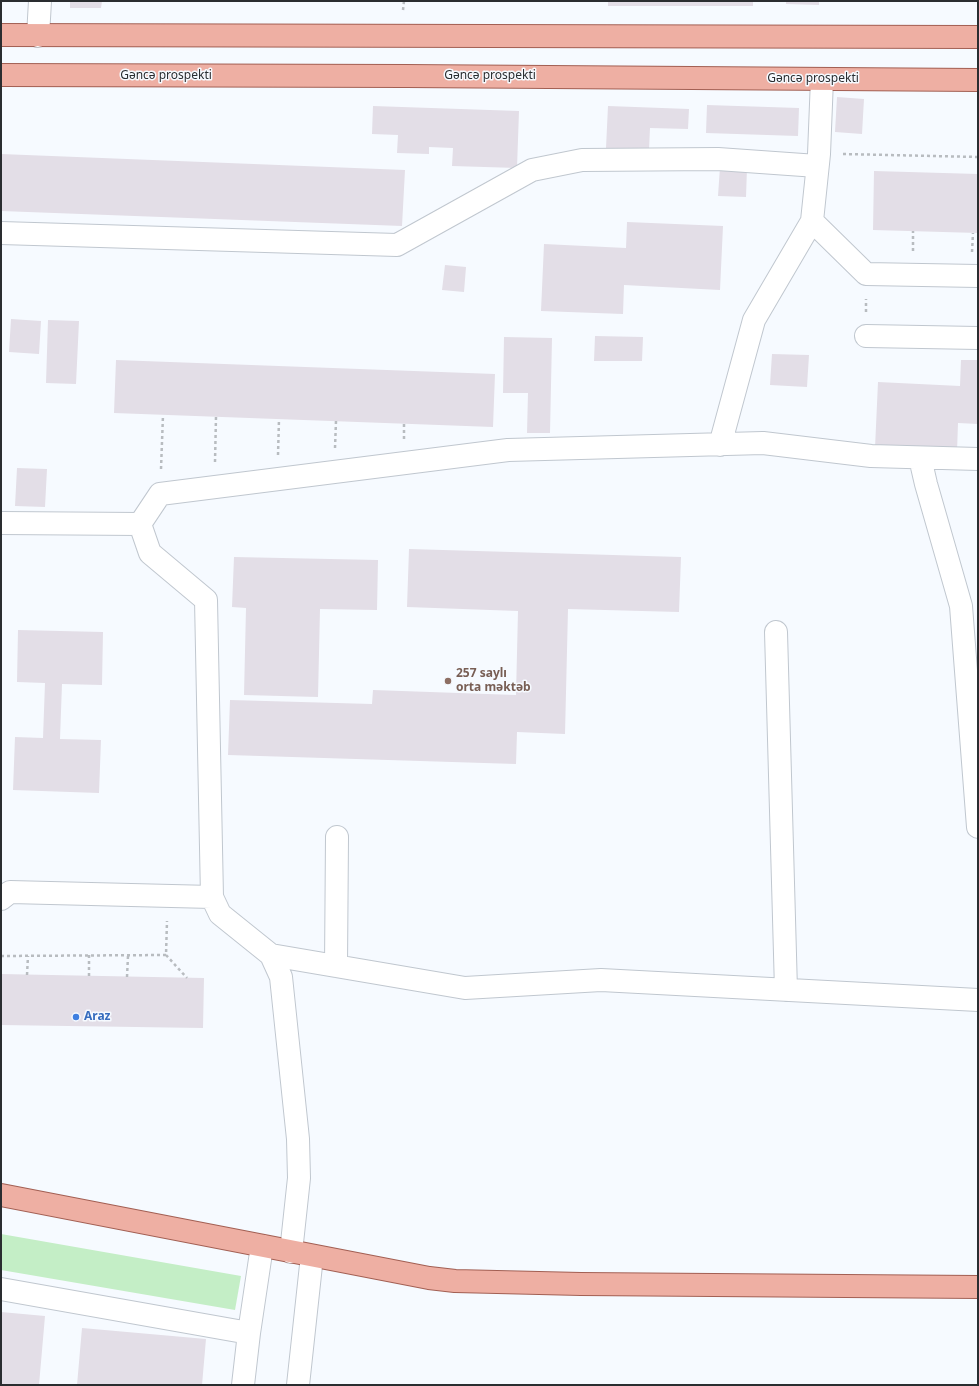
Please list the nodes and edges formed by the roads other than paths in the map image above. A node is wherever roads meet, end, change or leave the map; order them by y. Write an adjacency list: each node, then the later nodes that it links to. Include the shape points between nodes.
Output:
1 (40, 1): 3 (street)
2 (1, 35): 3 (main road)
3 (38, 36): 4 (main road)
4 (978, 37)
5 (1, 75): 6 (main road, Gəncə prospekti)
6 (822, 79): 7 (main road, Gəncə prospekti); 8 (street)
7 (978, 80)
8 (818, 160): 9 (street); 10 (street, via 582,160 539,168 397,245)
9 (812, 221): 11 (street, via 866,274); 14 (street, via 754,320)
10 (1, 233)
11 (978, 276)
12 (866, 336): 13 (street)
13 (978, 338)
14 (720, 445): 15 (street, via 763,443 871,456); 18 (street, via 508,450 160,494)
15 (920, 458): 16 (street); 20 (street, via 961,606)
16 (978, 459)
17 (1, 523): 18 (street)
18 (140, 524): 22 (street, via 150,553 206,600)
19 (776, 632): 26 (street)
20 (978, 827)
21 (337, 837): 25 (street)
22 (212, 897): 23 (street, via 10,892); 24 (street, via 220,914)
23 (1, 899)
24 (271, 955): 25 (street); 30 (street, via 281,977 298,1139)
25 (336, 966): 26 (street, via 465,988 601,980)
26 (786, 990): 27 (street)
27 (978, 1000)
28 (1, 1195): 29 (main road)
29 (262, 1246): 30 (main road); 33 (street)
30 (301, 1254): 31 (main road, via 429,1278 493,1283); 35 (street)
31 (978, 1286)
32 (1, 1289): 33 (street)
33 (249, 1333): 34 (street)
34 (243, 1385)
35 (298, 1385)

